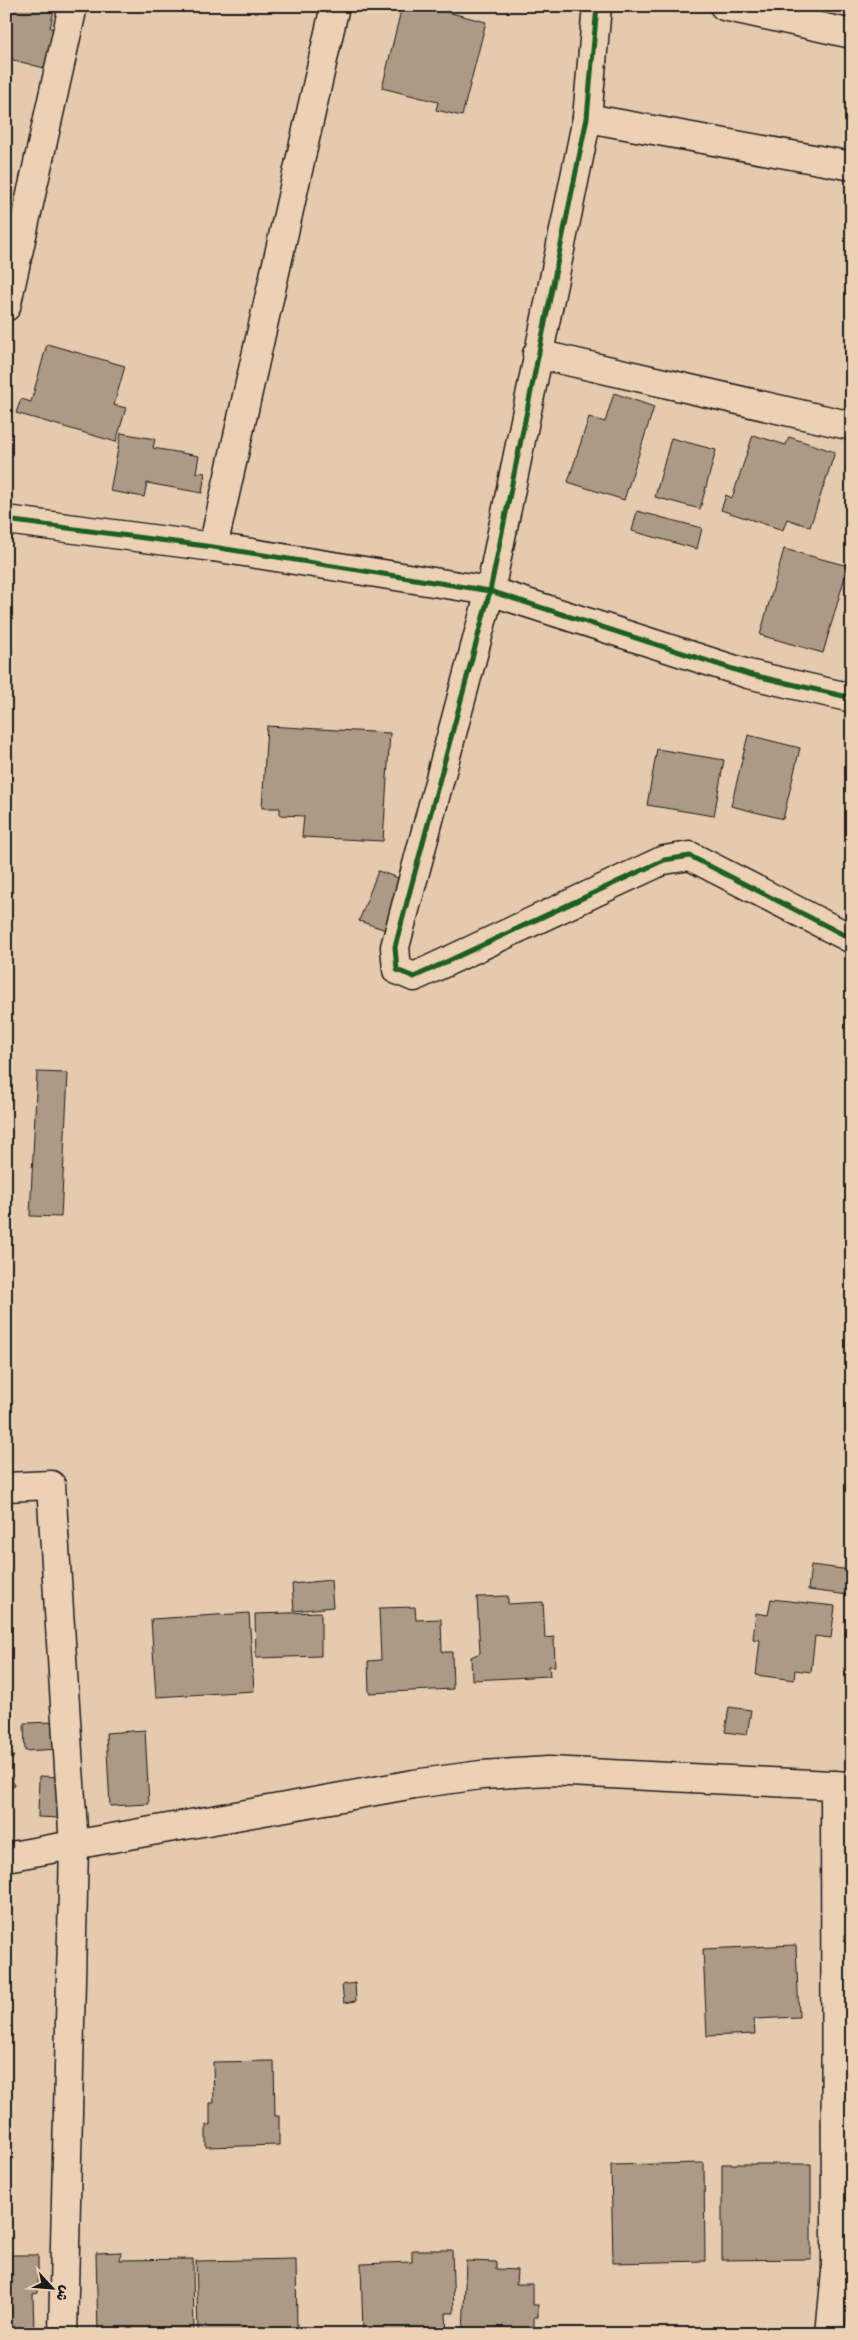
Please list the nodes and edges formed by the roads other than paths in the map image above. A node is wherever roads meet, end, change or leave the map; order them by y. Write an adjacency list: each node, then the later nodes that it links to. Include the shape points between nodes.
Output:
1 (73, 6): 8 (street)
2 (335, 6): 12 (street)
3 (724, 6): 5 (street)
4 (594, 7): 6 (street)
5 (852, 34)
6 (587, 118): 7 (street); 9 (street)
7 (852, 166)
8 (6, 306)
9 (537, 354): 10 (street); 13 (street)
10 (852, 426)
11 (6, 520): 12 (street)
12 (213, 547): 13 (street)
13 (490, 591): 14 (street, via 748,674); 15 (street, via 395,948 397,970 414,977 664,860 690,856)
14 (852, 698)
15 (852, 939)
16 (6, 1487): 18 (street, via 51,1485)
17 (843, 1785): 18 (street, via 549,1771 481,1775 414,1784); 21 (street, via 836,2272)
18 (74, 1846): 19 (street); 20 (street)
19 (6, 1857)
20 (63, 2334)
21 (830, 2334)

